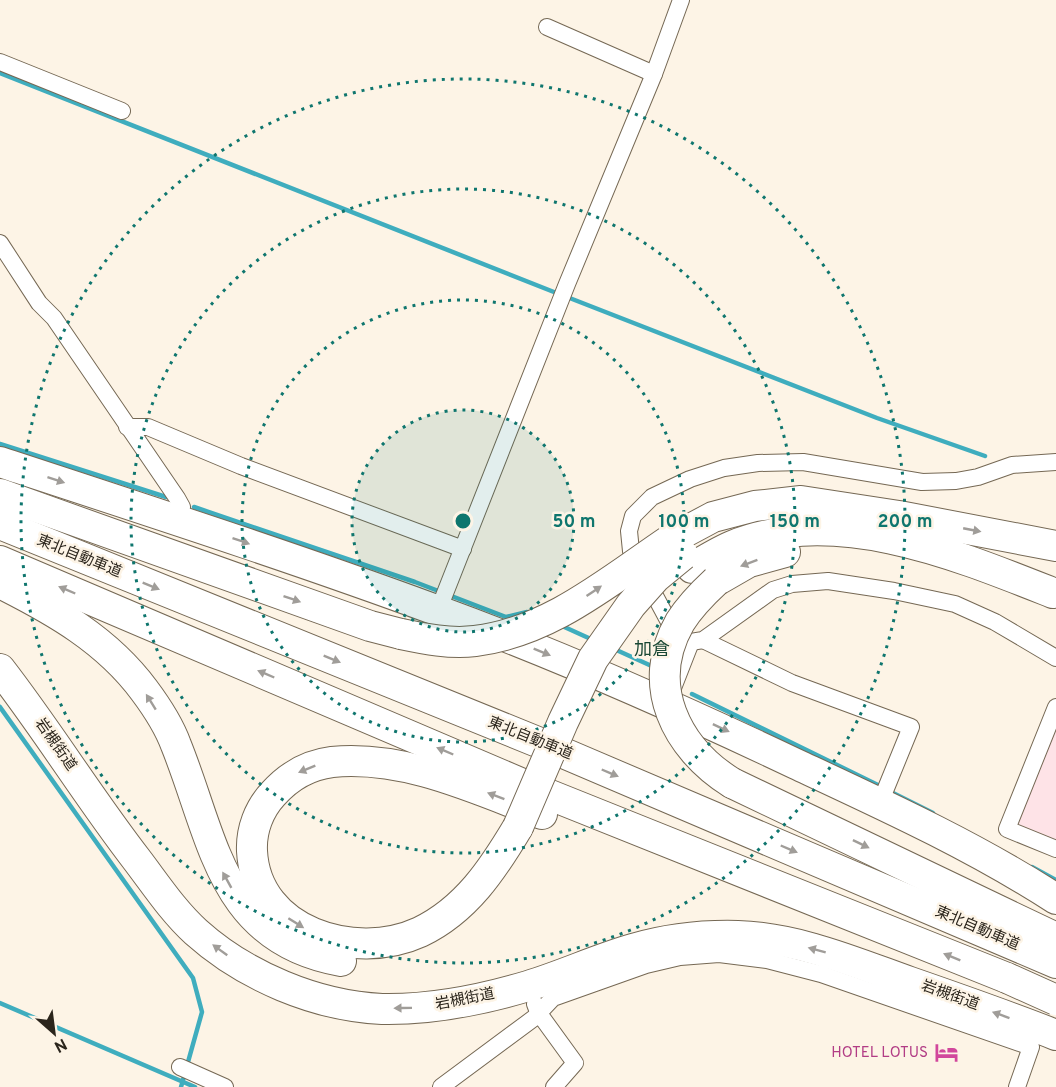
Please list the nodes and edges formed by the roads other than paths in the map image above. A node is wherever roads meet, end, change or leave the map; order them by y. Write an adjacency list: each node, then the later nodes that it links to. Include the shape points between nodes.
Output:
1 (681, 0): 4 (street)
2 (547, 27): 4 (street)
3 (0, 62): 5 (street)
4 (654, 74): 14 (street)
5 (122, 111)
6 (0, 243): 7 (street)
7 (127, 427): 11 (street, via 182,507); 14 (street, via 148,427)
8 (0, 462): 11 (highway, one-way to 11)
9 (1056, 462): 20 (street, via 1011,465 956,481 922,482 803,462 759,463 724,468 652,497 633,516 629,531 631,550 669,622 683,640)
10 (0, 494): 16 (highway, one-way to 16, bridge, via 347,618 437,641 473,641 531,628 579,602)
11 (178, 521): 19 (highway, one-way to 19)
12 (0, 524): 30 (highway, 東北自動車道, one-way to 30)
13 (1056, 546): 16 (highway, one-way to 13, via 712,517 755,506 801,501)
14 (463, 549): 19 (street)
15 (0, 561): 29 (highway, one-way to 15, via 525,785)
16 (690, 561): 18 (highway, one-way to 16, via 859,549 802,549 749,562); 26 (highway, via 625,640); 30 (highway, one-way to 30, bridge, via 700,596 679,624 669,650 665,680 670,712 695,754 732,783)
17 (0, 583): 26 (highway, one-way to 17, via 519,863 494,897 445,940 409,957 369,964 321,958 296,949 252,915 228,883 176,743 145,691 124,665 51,608)
18 (1054, 593)
19 (443, 599): 23 (highway, one-way to 23)
20 (697, 641): 21 (street, via 774,590 828,581 955,604); 23 (street); 25 (street, via 792,683 911,727)
21 (1056, 658)
22 (0, 669): 34 (highway, 岩槻街道, one-way to 22, via 380,1009 346,1004 282,985 225,954 173,908)
23 (667, 703): 25 (highway, one-way to 25)
24 (1056, 707): 27 (street, via 1007,829)
25 (880, 803): 28 (highway, via 1014,872)
26 (526, 830): 29 (highway, one-way to 26, via 658,860 451,778 388,764 332,762 302,770 284,782 257,818 252,833 252,861 264,895 300,926 325,939 354,945 387,943 420,932 453,911 479,887)
27 (1056, 849)
28 (1056, 899)
29 (850, 916): 35 (highway, one-way to 29, bridge)
30 (1020, 934): 31 (highway); 32 (highway, 東北自動車道)
31 (1056, 938)
32 (1056, 963)
33 (1056, 992): 36 (street)
34 (534, 999): 36 (highway, 岩槻街道, one-way to 34, via 834,954 762,938 711,936 632,949); 39 (street, via 534,1018); 40 (street, via 575,1063); 41 (street, via 553,998 646,964 680,957 719,954 766,960 820,974 1030,1047)
35 (1056, 1000)
36 (1048, 1032)
37 (187, 1070): 38 (street)
38 (225, 1087)
39 (441, 1087)
40 (554, 1087)
41 (1017, 1087)

